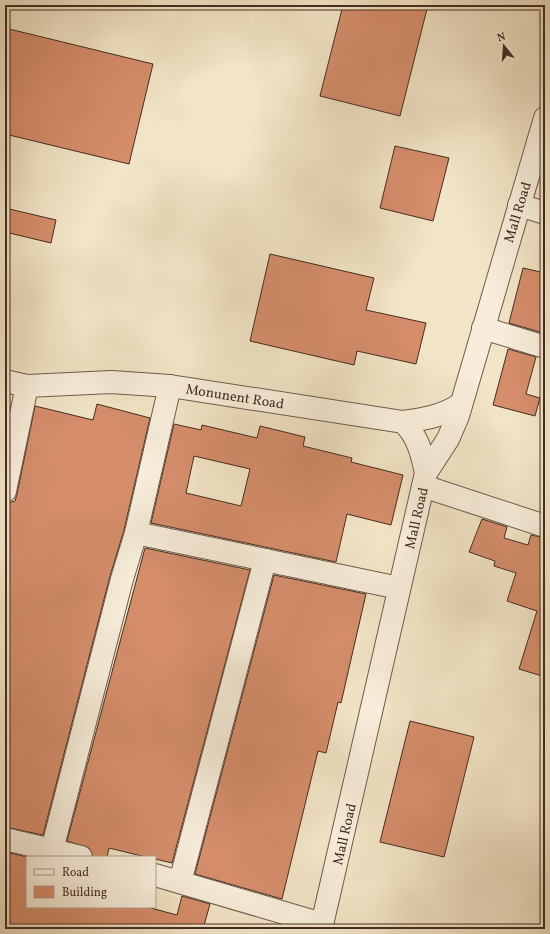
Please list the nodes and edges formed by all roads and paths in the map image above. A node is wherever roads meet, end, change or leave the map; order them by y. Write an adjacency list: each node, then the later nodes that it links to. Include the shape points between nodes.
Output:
1 (545, 118): 2 (street, Mall Road)
2 (542, 141): 3 (street, Mall Road)
3 (519, 205): 4 (street); 5 (street, Mall Road)
4 (545, 213)
5 (483, 328): 6 (street); 10 (street, Mall Road)
6 (545, 347)
7 (5, 381): 8 (street, Monunent Road)
8 (27, 386): 9 (street, Monunent Road, via 111,382); 13 (street)
9 (170, 386): 11 (street, Monunent Road); 15 (street)
10 (461, 404): 11 (street, Monunent Road, via 432,418); 12 (street, Mall Road, via 455,426)
11 (403, 422): 12 (street, via 415,436 421,450)
12 (424, 480): 14 (street); 17 (street, Mall Road)
13 (5, 491)
14 (545, 526)
15 (136, 533): 16 (street); 19 (street)
16 (265, 560): 17 (street); 22 (street)
17 (400, 588): 23 (street, Mall Road)
18 (5, 839): 19 (street)
19 (52, 850): 20 (street)
20 (77, 856)
21 (156, 875): 22 (street)
22 (180, 882): 23 (street)
23 (322, 926)

